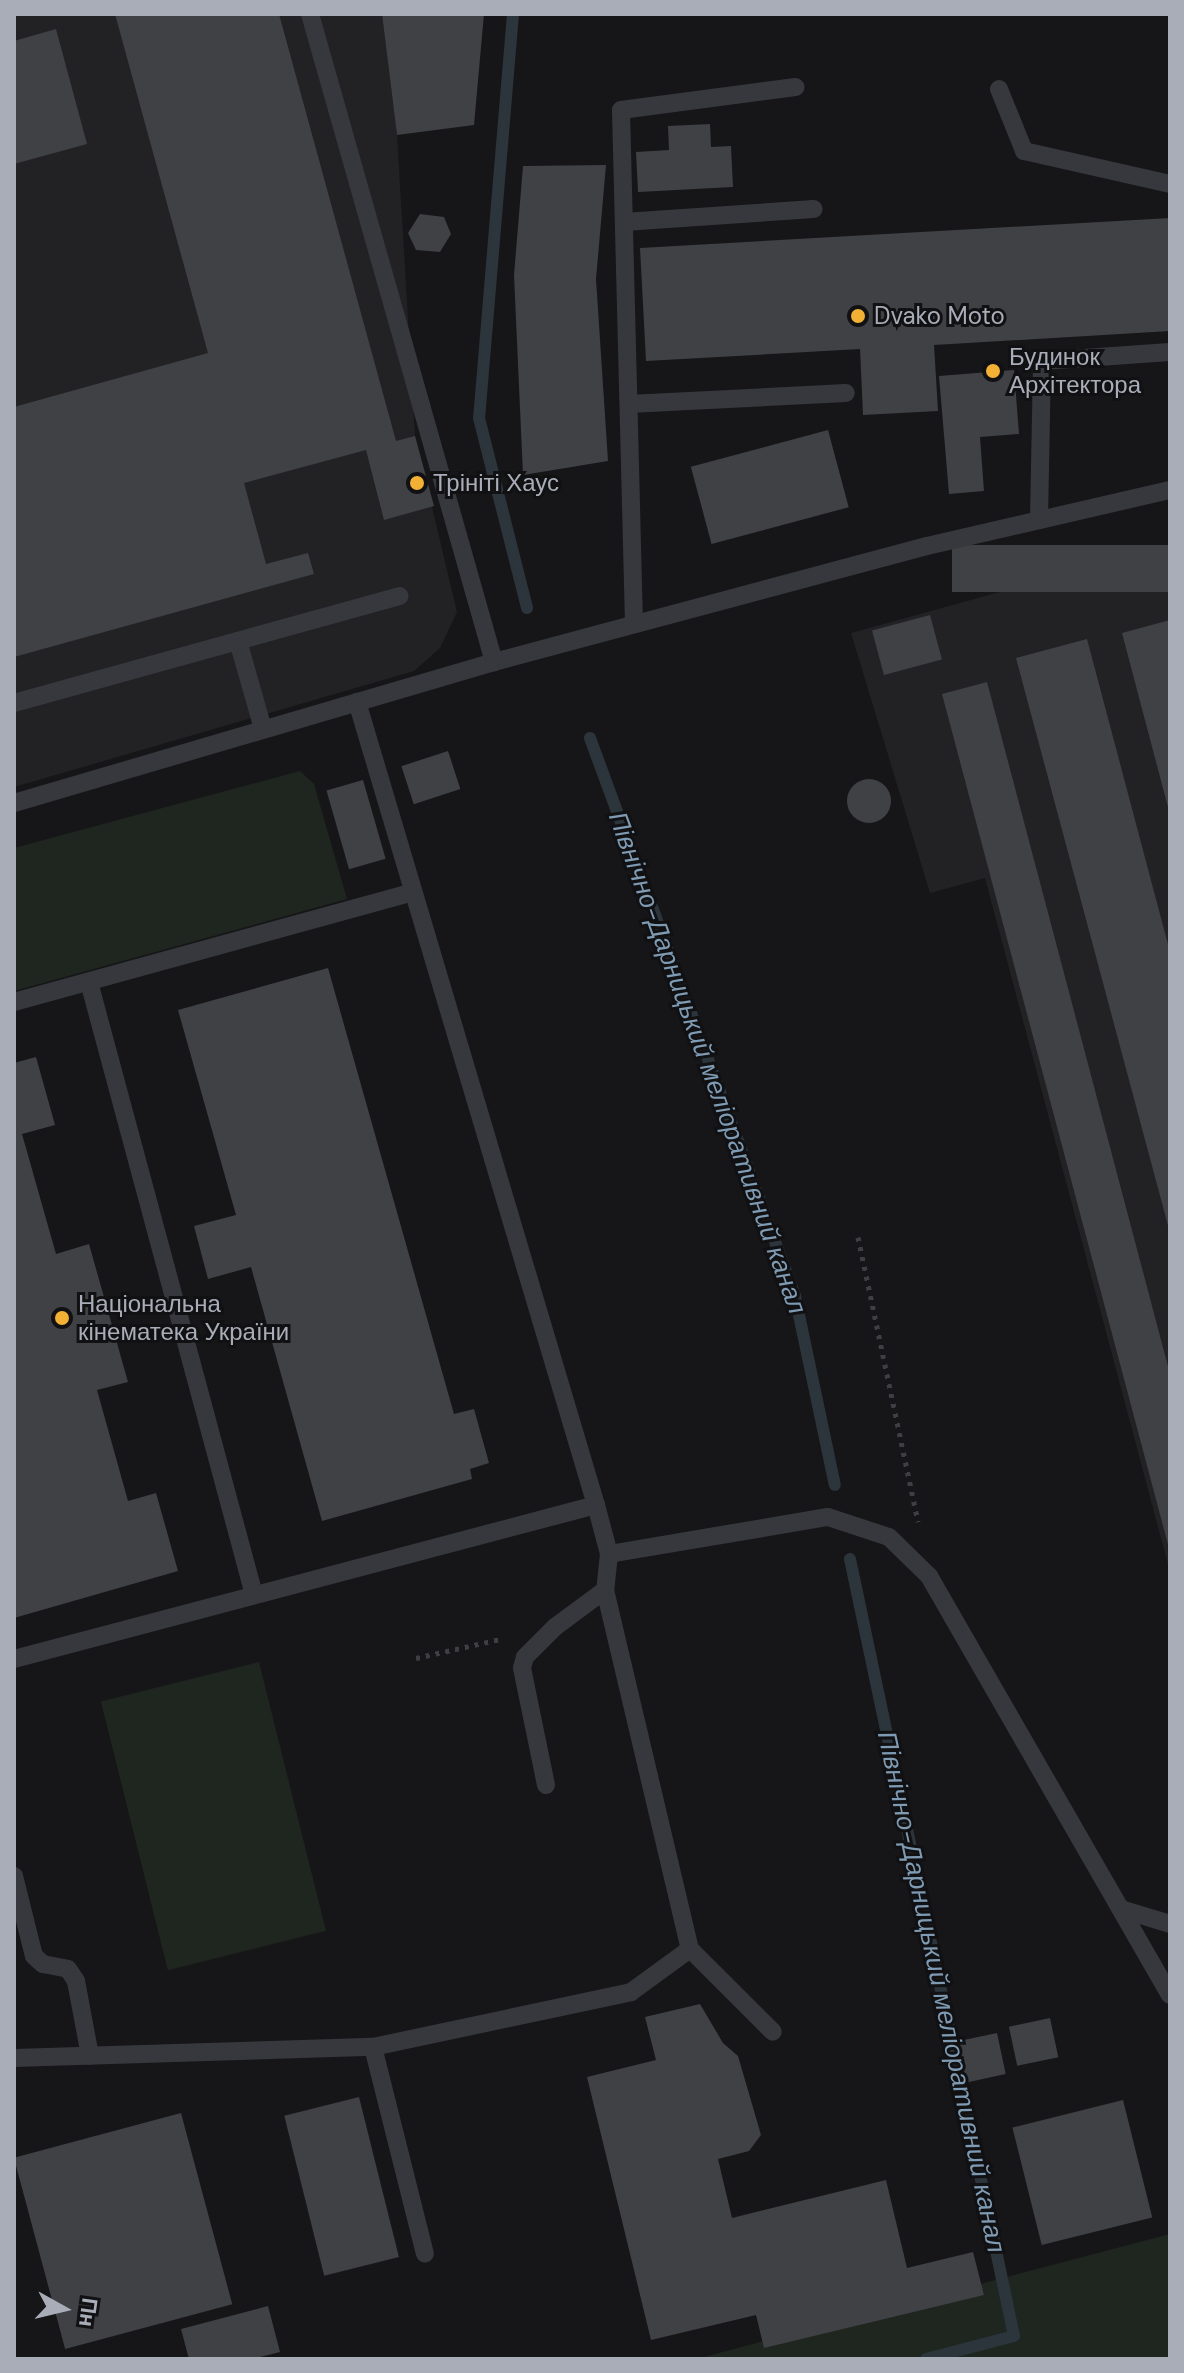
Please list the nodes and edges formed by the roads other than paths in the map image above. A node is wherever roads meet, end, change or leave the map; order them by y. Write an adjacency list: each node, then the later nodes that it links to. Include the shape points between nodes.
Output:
1 (310, 14): 15 (lane)
2 (795, 87): 6 (lane, via 621,110)
3 (999, 89): 4 (lane, via 1024,151)
4 (1170, 184)
5 (814, 209): 6 (lane)
6 (624, 222): 9 (lane)
7 (1170, 352): 11 (lane, via 1042,361)
8 (846, 393): 9 (lane)
9 (629, 404): 13 (lane)
10 (1170, 490): 11 (lane)
11 (1039, 520): 13 (lane)
12 (399, 596): 14 (lane)
13 (634, 624): 15 (lane)
14 (238, 641): 17 (lane); 18 (lane)
15 (494, 662): 16 (lane)
16 (357, 702): 18 (lane); 20 (lane)
17 (14, 703)
18 (263, 729): 19 (lane)
19 (14, 803)
20 (413, 892): 21 (lane); 23 (lane)
21 (89, 982): 22 (lane); 26 (lane)
22 (14, 1002)
23 (596, 1505): 24 (lane); 26 (lane)
24 (609, 1554): 25 (lane); 30 (lane, via 828,1517 889,1537 929,1576)
25 (605, 1590): 28 (lane, via 532,1647 522,1668); 32 (lane)
26 (254, 1595): 27 (lane)
27 (14, 1659)
28 (546, 1785)
29 (14, 1876): 36 (lane, via 34,1956 43,1964 68,1969 76,1981)
30 (1121, 1909): 31 (lane); 33 (lane)
31 (1170, 1924)
32 (690, 1949): 34 (lane); 35 (lane, via 631,1992)
33 (1170, 1995)
34 (773, 2032)
35 (373, 2047): 36 (lane); 38 (lane)
36 (90, 2056): 37 (lane)
37 (14, 2058)
38 (425, 2254)

